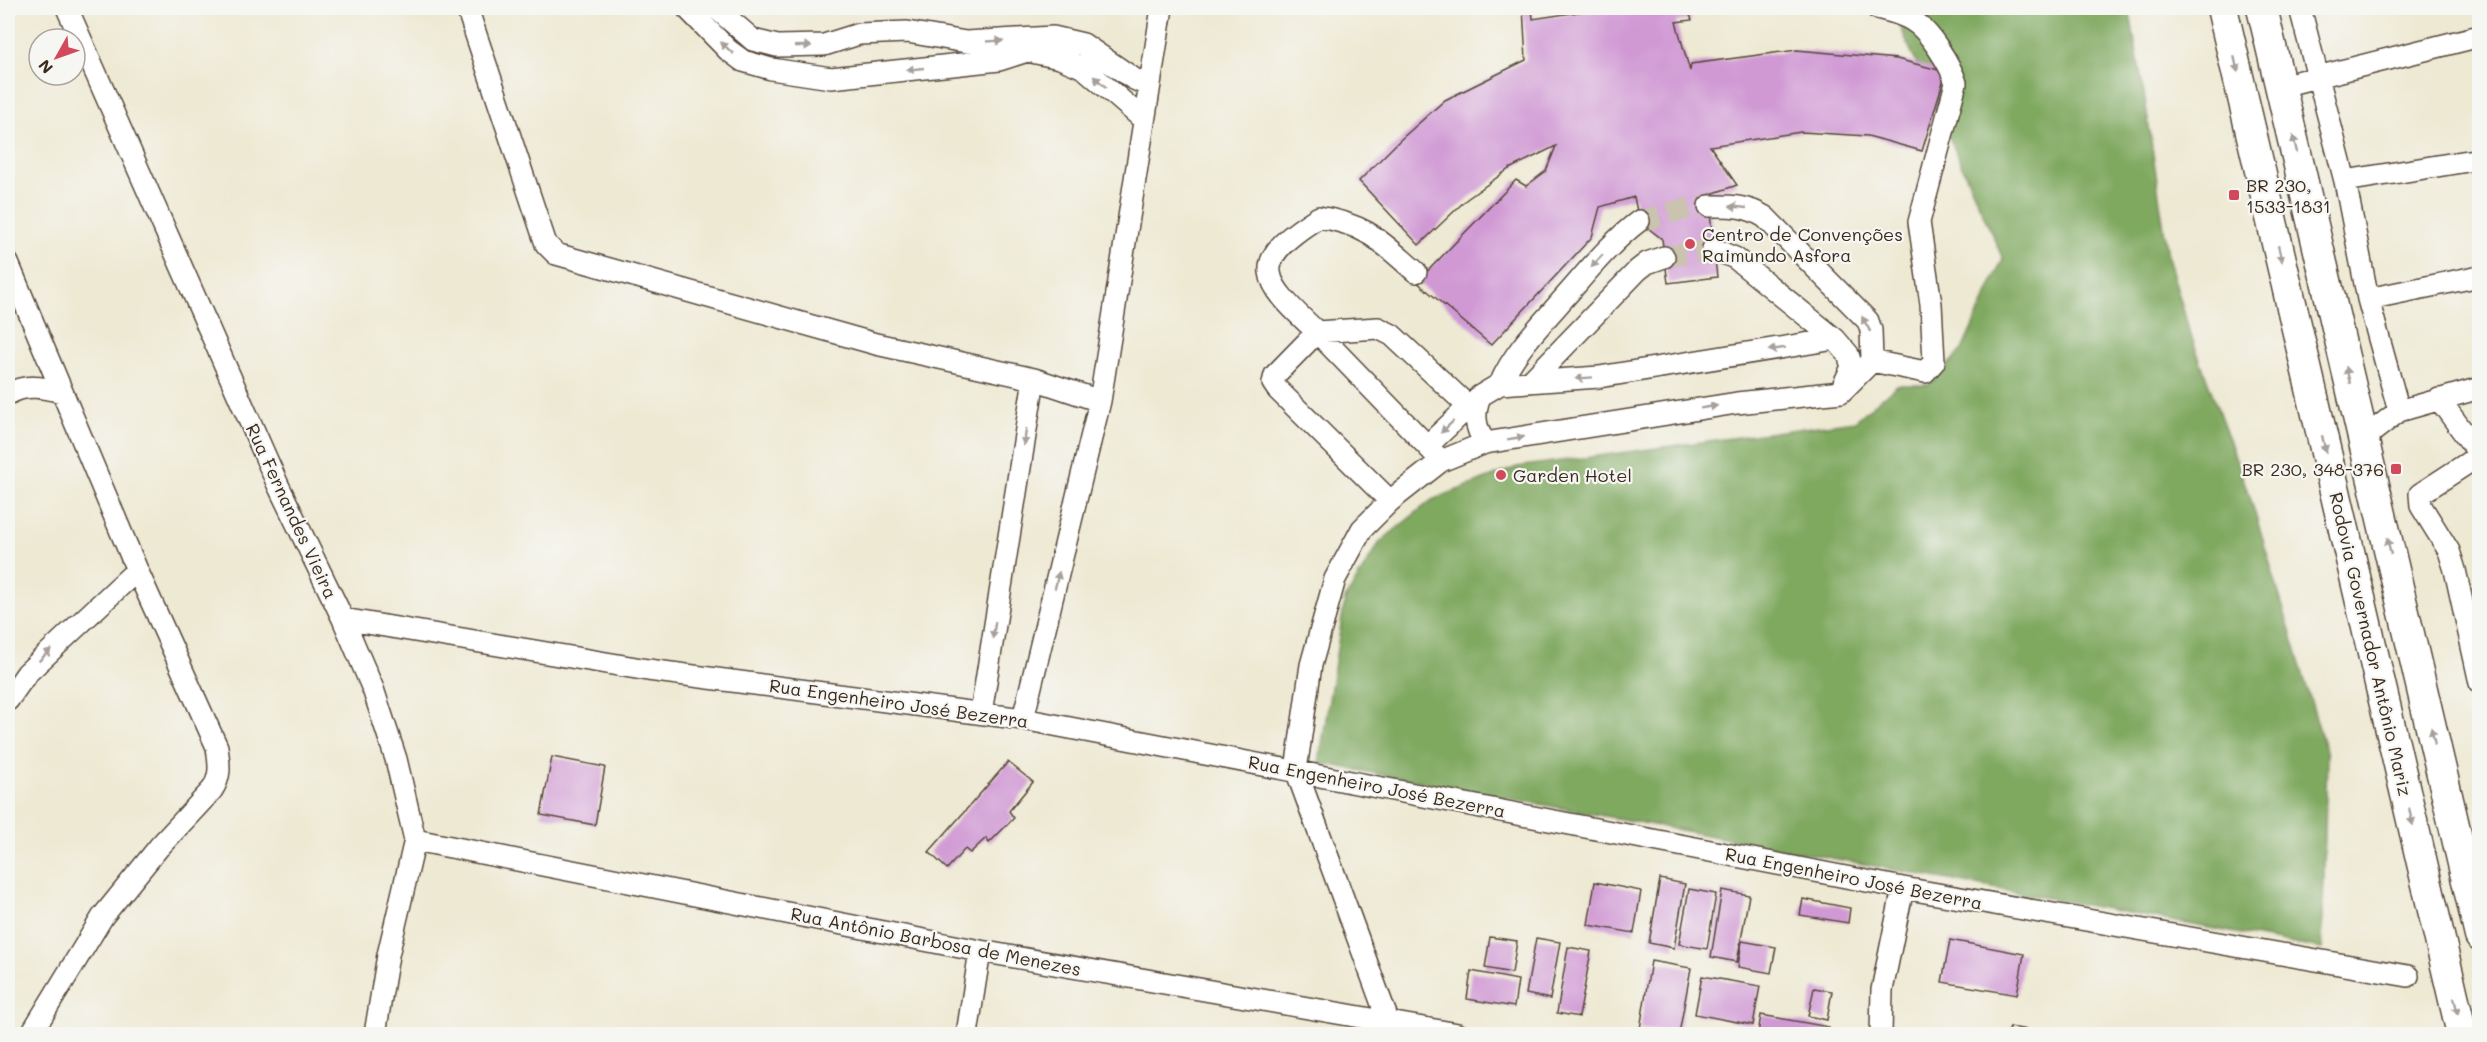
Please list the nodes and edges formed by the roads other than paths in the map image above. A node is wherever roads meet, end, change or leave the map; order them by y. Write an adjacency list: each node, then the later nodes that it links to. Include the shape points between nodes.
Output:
1 (68, 8): 45 (street, Rua Fernandes Vieira, via 278,485)
2 (466, 8): 28 (street, via 546,244 556,254 876,344)
3 (687, 8): 14 (street, one-way to 3, via 1084,68 1060,58 1028,51 999,60 831,78 743,61)
4 (716, 8): 12 (street, one-way to 12, via 753,40 777,46 824,45 859,34 908,32 966,42 1053,37 1083,44)
5 (1162, 8): 12 (street)
6 (1877, 8): 27 (street, via 1913,20 1923,28 1953,72 1956,84 1919,222 1936,357 1925,372)
7 (2222, 8): 64 (highway, Rodovia Governador Antônio Mariz, one-way to 64)
8 (2262, 8): 13 (highway)
9 (2300, 8): 11 (street)
10 (2480, 36): 11 (street)
11 (2317, 77): 13 (street); 16 (street)
12 (1149, 86): 14 (street)
13 (2281, 86): 39 (highway, one-way to 13)
14 (1144, 120): 36 (street)
15 (2480, 159): 16 (street)
16 (2345, 181): 24 (street)
17 (1709, 206): 27 (street, one-way to 17, via 1868,321 1765,217 1741,206)
18 (1639, 220): 30 (street, one-way to 30, via 1618,236 1545,320 1506,368)
19 (1713, 249): 26 (street, via 1735,258)
20 (1664, 257): 29 (street, via 1638,270)
21 (8, 263): 32 (street)
22 (1416, 272): 25 (street, via 1370,233 1345,221 1319,216 1297,230 1275,253 1268,270 1272,285 1287,305)
23 (2480, 276): 24 (street)
24 (2368, 298): 38 (street)
25 (1317, 332): 37 (street, via 1378,328 1392,335); 41 (street); 43 (street, via 1275,375 1273,383)
26 (1835, 339): 29 (street, one-way to 29, via 1599,378); 33 (street, via 1848,354 1852,367)
27 (1872, 361): 33 (street)
28 (1034, 379): 36 (street); 50 (street, one-way to 50)
29 (1530, 382): 30 (street)
30 (1500, 384): 37 (street)
31 (2480, 388): 35 (street)
32 (62, 392): 34 (street, via 26,387); 44 (street)
33 (1841, 392): 40 (street, one-way to 33, via 1737,403)
34 (8, 394)
35 (2439, 399): 38 (street); 42 (street)
36 (1100, 401): 51 (street, one-way to 36)
37 (1474, 402): 40 (street, via 1477,431); 41 (street, one-way to 41)
38 (2399, 411): 39 (street)
39 (2363, 439): 55 (highway, one-way to 39)
40 (1485, 443): 41 (street)
41 (1434, 453): 43 (street)
42 (2480, 455): 46 (street, via 2420,495 2421,506 2449,551)
43 (1390, 501): 52 (street, via 1362,529 1335,579 1311,665)
44 (137, 570): 47 (street, one-way to 44); 59 (street, via 217,747 218,781 103,916)
45 (343, 619): 50 (street, Rua Engenheiro José Bezerra, via 648,670); 53 (street, Rua Fernandes Vieira, via 373,689 396,759)
46 (2477, 662): 48 (street)
47 (17, 671): 49 (street)
48 (2480, 683)
49 (8, 700)
50 (981, 713): 51 (street, Rua Engenheiro José Bezerra)
51 (1023, 718): 52 (street, Rua Engenheiro José Bezerra)
52 (1296, 770): 54 (street, Rua Engenheiro José Bezerra); 58 (street)
53 (415, 840): 56 (street, Rua Antônio Barbosa de Menezes); 60 (street, Rua Fernandes Vieira, via 388,955)
54 (1903, 888): 57 (street, Rua Engenheiro José Bezerra); 63 (street, via 1882,990)
55 (2480, 936)
56 (980, 951): 58 (street, Rua Antônio Barbosa de Menezes); 61 (street)
57 (2408, 976)
58 (1388, 1029): 62 (street, Rua Antônio Barbosa de Menezes)
59 (31, 1035)
60 (375, 1035)
61 (967, 1035)
62 (1458, 1035)
63 (1881, 1035)
64 (2462, 1035)

